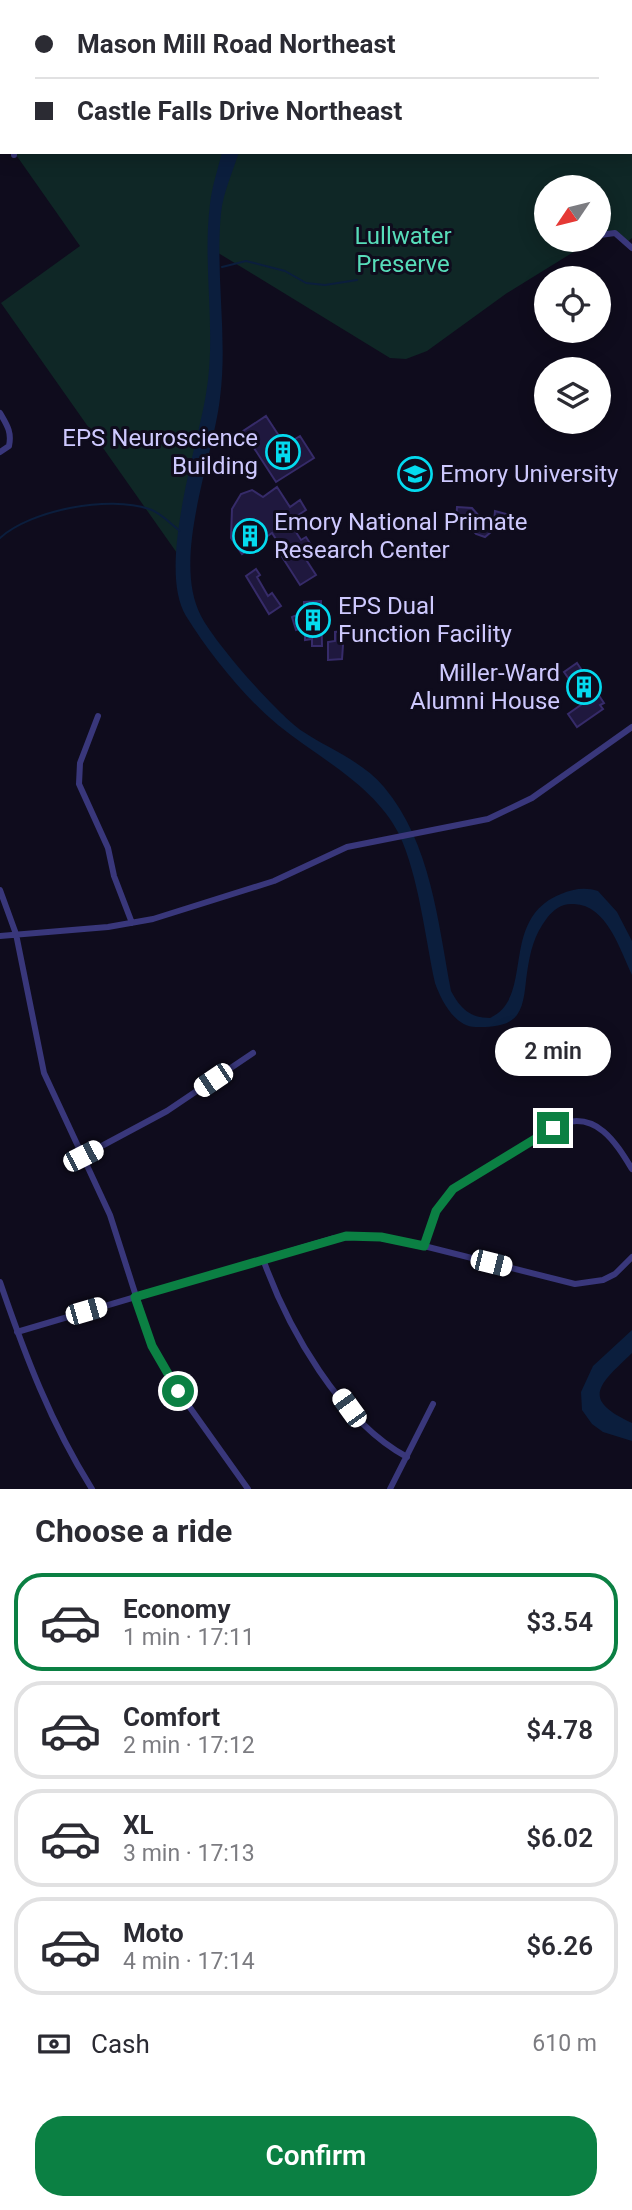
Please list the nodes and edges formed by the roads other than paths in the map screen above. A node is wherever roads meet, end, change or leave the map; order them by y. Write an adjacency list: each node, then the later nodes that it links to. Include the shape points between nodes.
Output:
1 (611, 234): 2 (street)
2 (632, 248)
3 (0, 414): 4 (street, via 11,437 9,446)
4 (0, 452)
5 (98, 716): 8 (street, via 80,763 79,784 108,848)
6 (632, 727): 8 (street, via 512,809 476,823 347,847 265,884)
7 (0, 890): 9 (street)
8 (132, 923): 9 (street)
9 (16, 934): 10 (street); 12 (street, via 44,1073)
10 (0, 936)
11 (253, 1053): 12 (street, via 167,1111)
12 (83, 1156): 18 (street, via 110,1215)
13 (632, 1169): 14 (street, via 598,1126 572,1121 561,1124 453,1189 436,1211)
14 (424, 1246): 15 (street, via 575,1284 603,1280); 16 (street, via 346,1236)
15 (632, 1257)
16 (263, 1259): 18 (street); 21 (street, via 291,1325 349,1408 376,1438)
17 (0, 1282): 19 (street)
18 (135, 1297): 19 (street); 23 (street, via 163,1367)
19 (17, 1332): 22 (street, via 59,1434)
20 (433, 1404): 21 (street)
21 (407, 1457): 24 (street)
22 (92, 1489)
23 (248, 1489)
24 (390, 1489)

